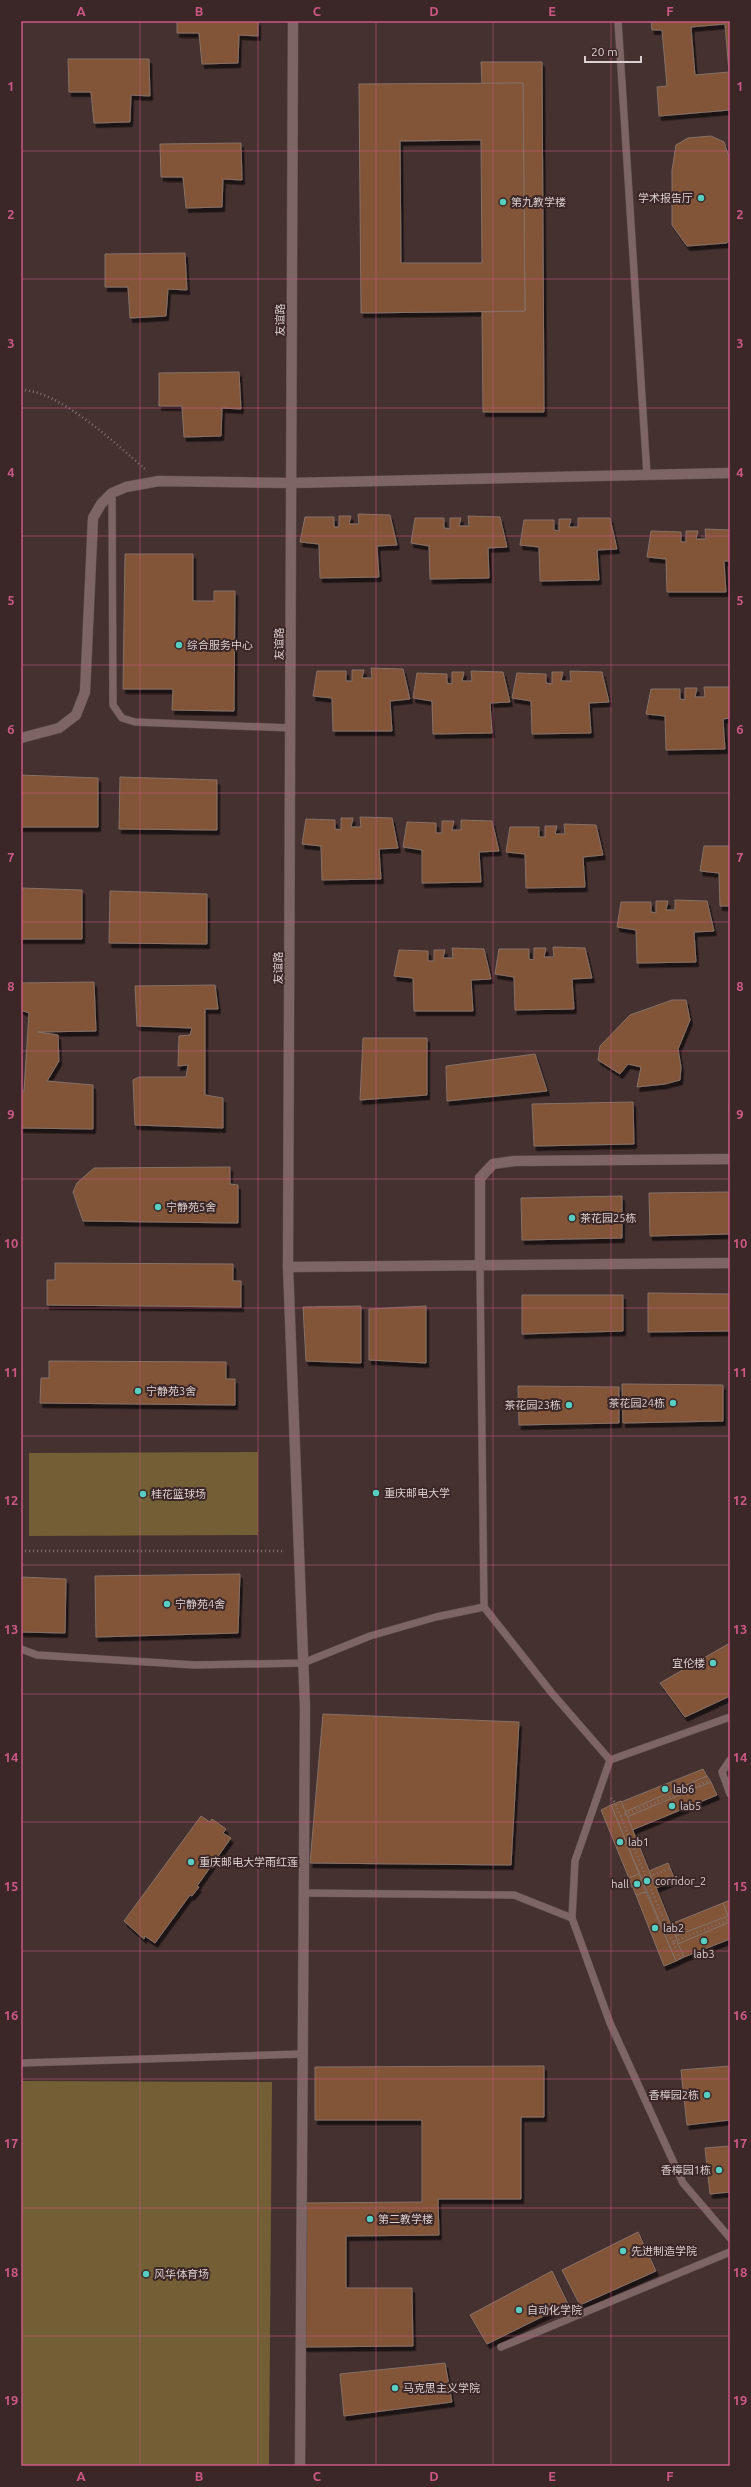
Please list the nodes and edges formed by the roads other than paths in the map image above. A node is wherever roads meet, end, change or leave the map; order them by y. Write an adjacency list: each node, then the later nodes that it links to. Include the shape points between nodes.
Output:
1 (293, 21): 5 (street, 友谊路)
2 (618, 21): 4 (lane)
3 (730, 473): 4 (street)
4 (646, 475): 5 (street)
5 (291, 483): 6 (street, via 159,481 126,487); 7 (street, 友谊路)
6 (112, 493): 7 (lane, via 113,706 122,718 134,722); 8 (street, via 101,504 93,518 85,692 76,715 59,728)
7 (290, 728): 11 (street, 友谊路)
8 (21, 738)
9 (730, 1159): 12 (street, via 514,1161 493,1164 480,1178)
10 (730, 1263): 12 (street)
11 (288, 1266): 12 (street); 15 (street, 友谊路)
12 (480, 1266): 13 (lane)
13 (484, 1607): 15 (lane, via 436,1617 370,1636); 17 (lane, via 551,1692)
14 (21, 1649): 15 (lane, via 37,1655 195,1665)
15 (304, 1662): 20 (street, 友谊路)
16 (730, 1717): 17 (lane)
17 (610, 1760): 21 (lane, via 575,1861)
18 (730, 1760): 19 (lane, via 722,1772)
19 (730, 1794)
20 (303, 1893): 21 (lane, via 514,1895); 22 (street, 友谊路)
21 (572, 1918): 24 (lane, via 610,2023 683,2183)
22 (302, 2054): 23 (lane); 27 (street, 友谊路)
23 (21, 2063)
24 (730, 2238)
25 (730, 2252): 26 (lane)
26 (501, 2347)
27 (300, 2466)

